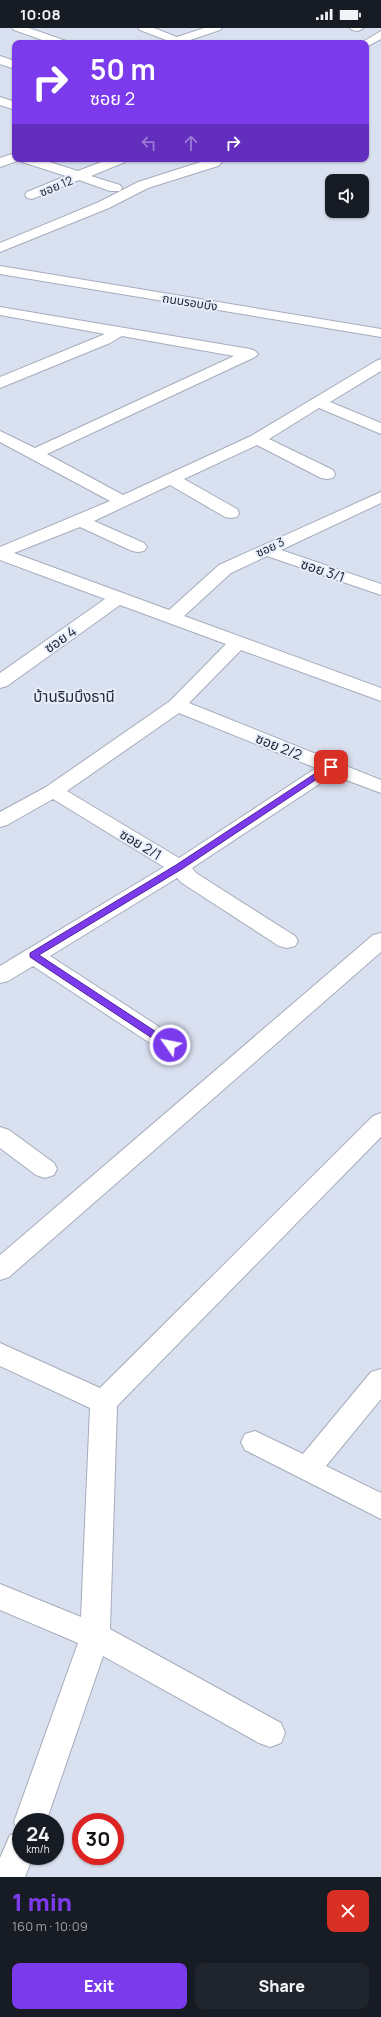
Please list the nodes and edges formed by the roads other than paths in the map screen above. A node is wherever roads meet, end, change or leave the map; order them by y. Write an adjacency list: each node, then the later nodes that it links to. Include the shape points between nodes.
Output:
1 (18, 28): 5 (street)
2 (144, 28): 6 (street)
3 (216, 28): 7 (street)
4 (381, 34): 8 (street)
5 (53, 40)
6 (171, 40)
7 (182, 40)
8 (369, 42)
9 (0, 60): 10 (street)
10 (12, 64)
11 (12, 94): 12 (street)
12 (0, 100): 13 (street)
13 (12, 105)
14 (0, 149): 15 (street)
15 (12, 155)
16 (12, 157): 20 (street)
17 (36, 162): 21 (street, ซอย 12)
18 (113, 162): 21 (street, ซอย 12)
19 (214, 162): 24 (street, via 143,185)
20 (0, 163)
21 (79, 176): 22 (street, ซอย 12); 23 (street, ซอย 12)
22 (115, 188)
23 (32, 195)
24 (0, 248)
25 (0, 270): 28 (street, ถนนรอบบึง)
26 (0, 311): 27 (street)
27 (120, 331): 30 (street, via 105,340); 35 (street, via 250,354)
28 (381, 333)
29 (381, 364): 31 (street)
30 (0, 384)
31 (317, 402): 32 (street); 34 (street)
32 (381, 430)
33 (0, 436): 35 (street)
34 (257, 439): 36 (street); 37 (street)
35 (34, 454): 39 (street)
36 (327, 474)
37 (171, 479): 39 (street); 40 (street)
38 (380, 497): 43 (street, ซอย 3)
39 (123, 500): 41 (street)
40 (231, 513)
41 (80, 520): 42 (street); 44 (street)
42 (138, 547)
43 (265, 550): 45 (street, ซอย 3/1); 47 (street, ซอย 3, via 225,569)
44 (0, 553): 46 (street)
45 (381, 590)
46 (119, 597): 47 (street); 49 (street, ซอย 4)
47 (172, 617): 48 (street)
48 (239, 641): 50 (street); 51 (street)
49 (1, 679)
50 (381, 695)
51 (176, 704): 52 (street, ซอย 2/2); 54 (street)
52 (331, 767): 53 (street, ซอย 2/2); 56 (street)
53 (381, 788)
54 (53, 791): 55 (street); 56 (street, ซอย 2/1)
55 (0, 821)
56 (179, 867): 58 (street, ซอย 2/1, via 189,878); 59 (street)
57 (381, 940): 65 (street)
58 (287, 941)
59 (33, 955): 60 (street); 61 (street)
60 (0, 976)
61 (170, 1045)
62 (381, 1122): 68 (street)
63 (0, 1136): 64 (street)
64 (45, 1169)
65 (0, 1270)
66 (0, 1354): 68 (street)
67 (381, 1380): 70 (street)
68 (104, 1402): 73 (street)
69 (255, 1442): 70 (street)
70 (307, 1469): 71 (street)
71 (381, 1507)
72 (0, 1597): 73 (street)
73 (95, 1636): 74 (street); 75 (street)
74 (270, 1732)
75 (33, 1813)
76 (14, 1865): 77 (street)
77 (9, 1877)

